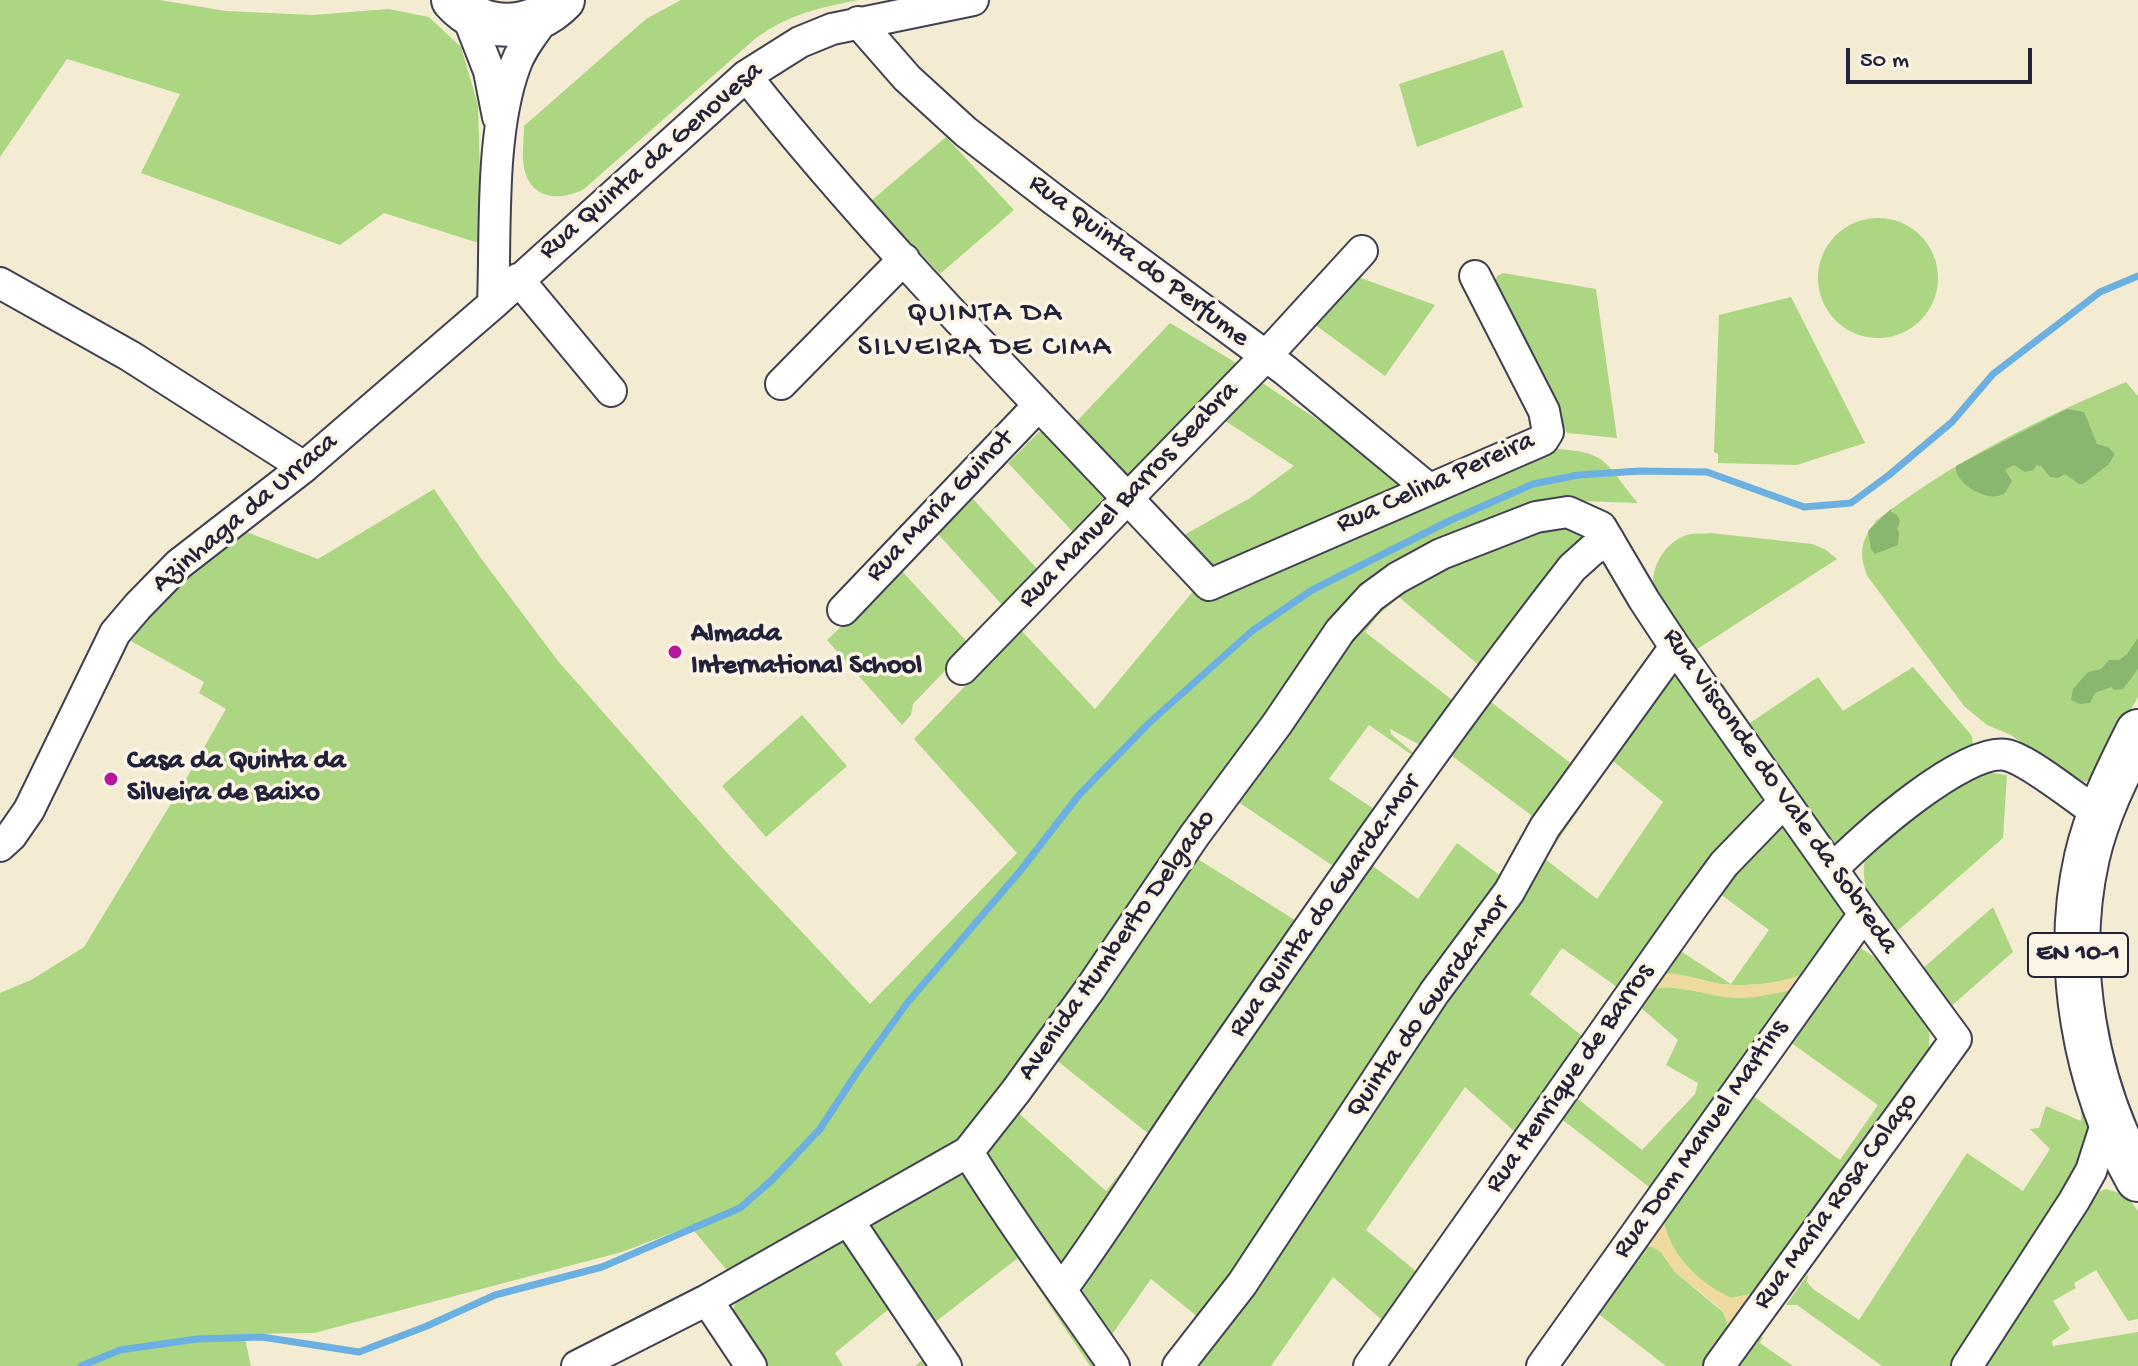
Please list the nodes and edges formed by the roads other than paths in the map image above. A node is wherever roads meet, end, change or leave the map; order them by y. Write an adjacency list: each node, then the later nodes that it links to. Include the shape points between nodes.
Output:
1 (973, 0): 4 (street, Rua Quinta da Genovesa)
2 (456, 5): 3 (main road, via 481,21 508,25 526,23); 6 (street, via 489,71)
3 (558, 5): 6 (street, via 518,57)
4 (858, 22): 5 (street, Rua Quinta da Genovesa, via 800,42); 13 (street, Rua Quinta do Perfume, via 907,78 966,132)
5 (746, 76): 8 (street); 10 (street, Rua Quinta da Genovesa)
6 (500, 127): 12 (street)
7 (1362, 251): 13 (street, Rua Manuel Barros Seabra)
8 (904, 259): 14 (street); 16 (street)
9 (1475, 276): 18 (street, Rua Celina Pereira, via 1544,411 1548,432 1535,445)
10 (518, 279): 12 (street, Rua Quinta da Genovesa); 15 (street, Rua Quinta da Genovesa)
11 (0, 283): 17 (street, via 130,356)
12 (493, 304): 17 (street, Azinhaga da Urraca)
13 (1265, 357): 18 (street, Rua Quinta do Perfume); 19 (street, Rua Manuel Barros Seabra)
14 (781, 384)
15 (611, 391)
16 (1039, 405): 19 (street); 21 (street, Rua Maria Guinot)
17 (304, 467): 27 (street, Azinhaga da Urraca, via 179,564 115,633 29,810)
18 (1429, 489): 19 (street, Rua Celina Pereira, via 1209,585)
19 (1129, 499): 23 (street, Rua Manuel Barros Seabra)
20 (1609, 540): 22 (street, Rua Visconde do Vale da Sobreda); 32 (street, Avenida Humberto Delgado, via 1601,527 1568,512 1536,517 1441,554 1371,597 1340,631 1090,989); 36 (street, Rua Quinta do Guarda-Mor, via 1572,568 1476,696)
21 (843, 610)
22 (1675, 647): 25 (street, Rua Visconde do Vale da Sobreda); 42 (street, Quinta do Guarda-Mor, via 1545,827 1509,892 1434,993 1242,1284)
23 (962, 669)
24 (2138, 732): 26 (main road, EN 10-1)
25 (1784, 802): 28 (street, Rua Visconde do Vale da Sobreda); 43 (street, Rua Henrique de Barros, via 1724,864)
26 (2100, 815): 28 (street, via 2006,754 1981,758 1935,784); 31 (main road, EN 10-1, via 2085,869 2078,952 2087,1040)
27 (0, 846)
28 (1833, 869): 29 (street, Rua Visconde do Vale da Sobreda)
29 (1864, 914): 30 (street, Rua Visconde do Vale da Sobreda); 44 (street, Rua Dom Manuel Martins)
30 (1956, 1039): 45 (street, Rua Maria Rosa Colaço)
31 (2108, 1118): 33 (main road, EN 10-1); 34 (street, via 2091,1171)
32 (968, 1152): 35 (street, Avenida Humberto Delgado); 36 (street)
33 (2138, 1180): 34 (street, via 2092,1187)
34 (2074, 1201): 46 (street)
35 (848, 1220): 37 (street, Avenida Humberto Delgado); 40 (street)
36 (1062, 1289): 41 (street)
37 (707, 1300): 38 (street, Avenida Humberto Delgado); 39 (street)
38 (577, 1366)
39 (751, 1366)
40 (946, 1366)
41 (1114, 1366)
42 (1178, 1366)
43 (1369, 1366)
44 (1542, 1366)
45 (1719, 1366)
46 (1967, 1366)

